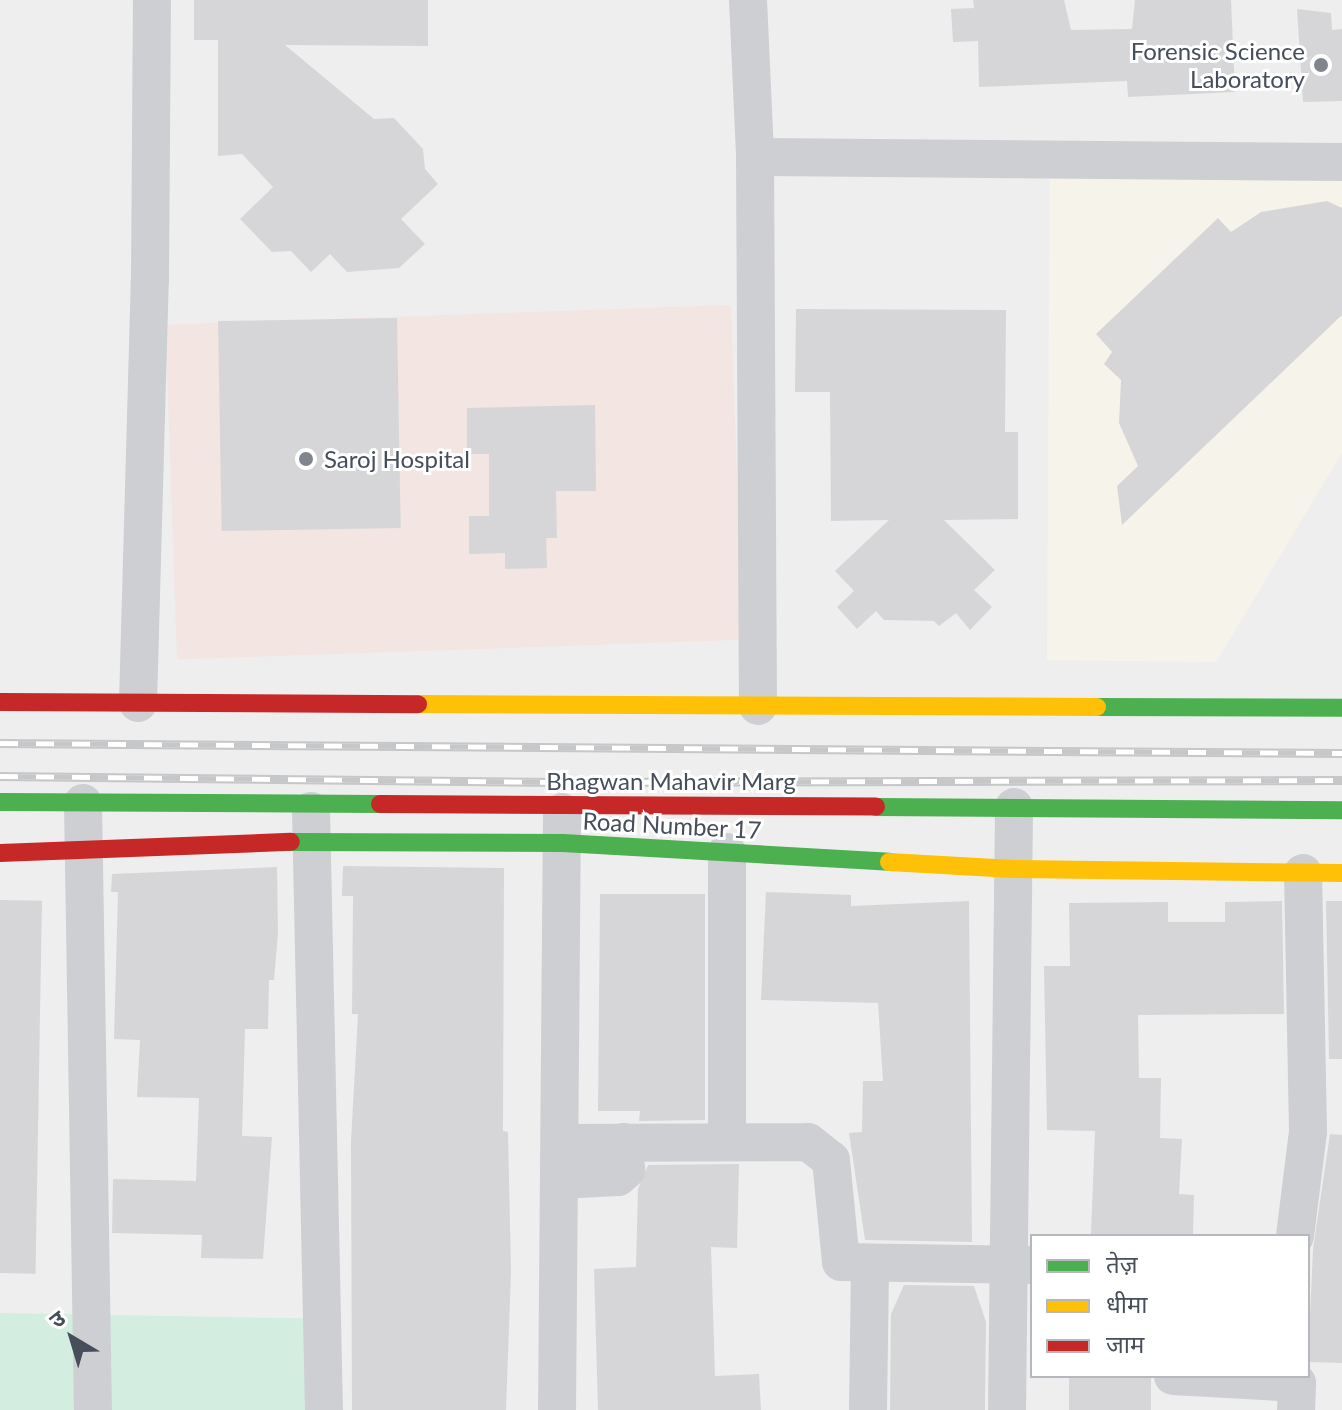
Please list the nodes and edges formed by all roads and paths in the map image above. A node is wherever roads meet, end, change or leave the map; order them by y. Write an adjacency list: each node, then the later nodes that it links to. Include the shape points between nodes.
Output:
1 (152, 0): 6 (street)
2 (748, 0): 3 (street)
3 (755, 157): 4 (street); 7 (street)
4 (1342, 162)
5 (0, 702): 6 (main road)
6 (138, 703): 7 (main road)
7 (758, 706): 8 (main road)
8 (1342, 708)
9 (0, 802): 10 (main road, Bhagwan Mahavir Marg)
10 (83, 803): 11 (main road, Bhagwan Mahavir Marg); 17 (street)
11 (311, 804): 12 (main road, Bhagwan Mahavir Marg); 15 (street)
12 (562, 805): 13 (main road, Bhagwan Mahavir Marg); 16 (street)
13 (1014, 807): 14 (main road, Bhagwan Mahavir Marg); 20 (street)
14 (1342, 810)
15 (312, 841): 16 (main road, Road Number 17); 17 (main road, Road Number 17); 30 (street)
16 (563, 843): 18 (main road, Road Number 17); 24 (street)
17 (88, 852): 19 (main road, Road Number 17); 29 (street)
18 (727, 852): 20 (main road, Road Number 17); 23 (street)
19 (0, 853)
20 (1013, 869): 21 (main road, Road Number 17); 27 (street)
21 (1303, 873): 22 (main road, Road Number 17); 25 (street, via 1308,1132)
22 (1342, 873)
23 (727, 1141): 24 (street, via 624,1142); 26 (street, via 808,1142 822,1149 831,1160 836,1256 841,1262)
24 (560, 1162): 31 (street)
25 (1295, 1234)
26 (870, 1265): 27 (street); 32 (street)
27 (1020, 1265): 33 (street)
28 (1208, 1378): 34 (street, via 1297,1383)
29 (93, 1410)
30 (324, 1410)
31 (557, 1410)
32 (868, 1410)
33 (1007, 1410)
34 (1296, 1410)

